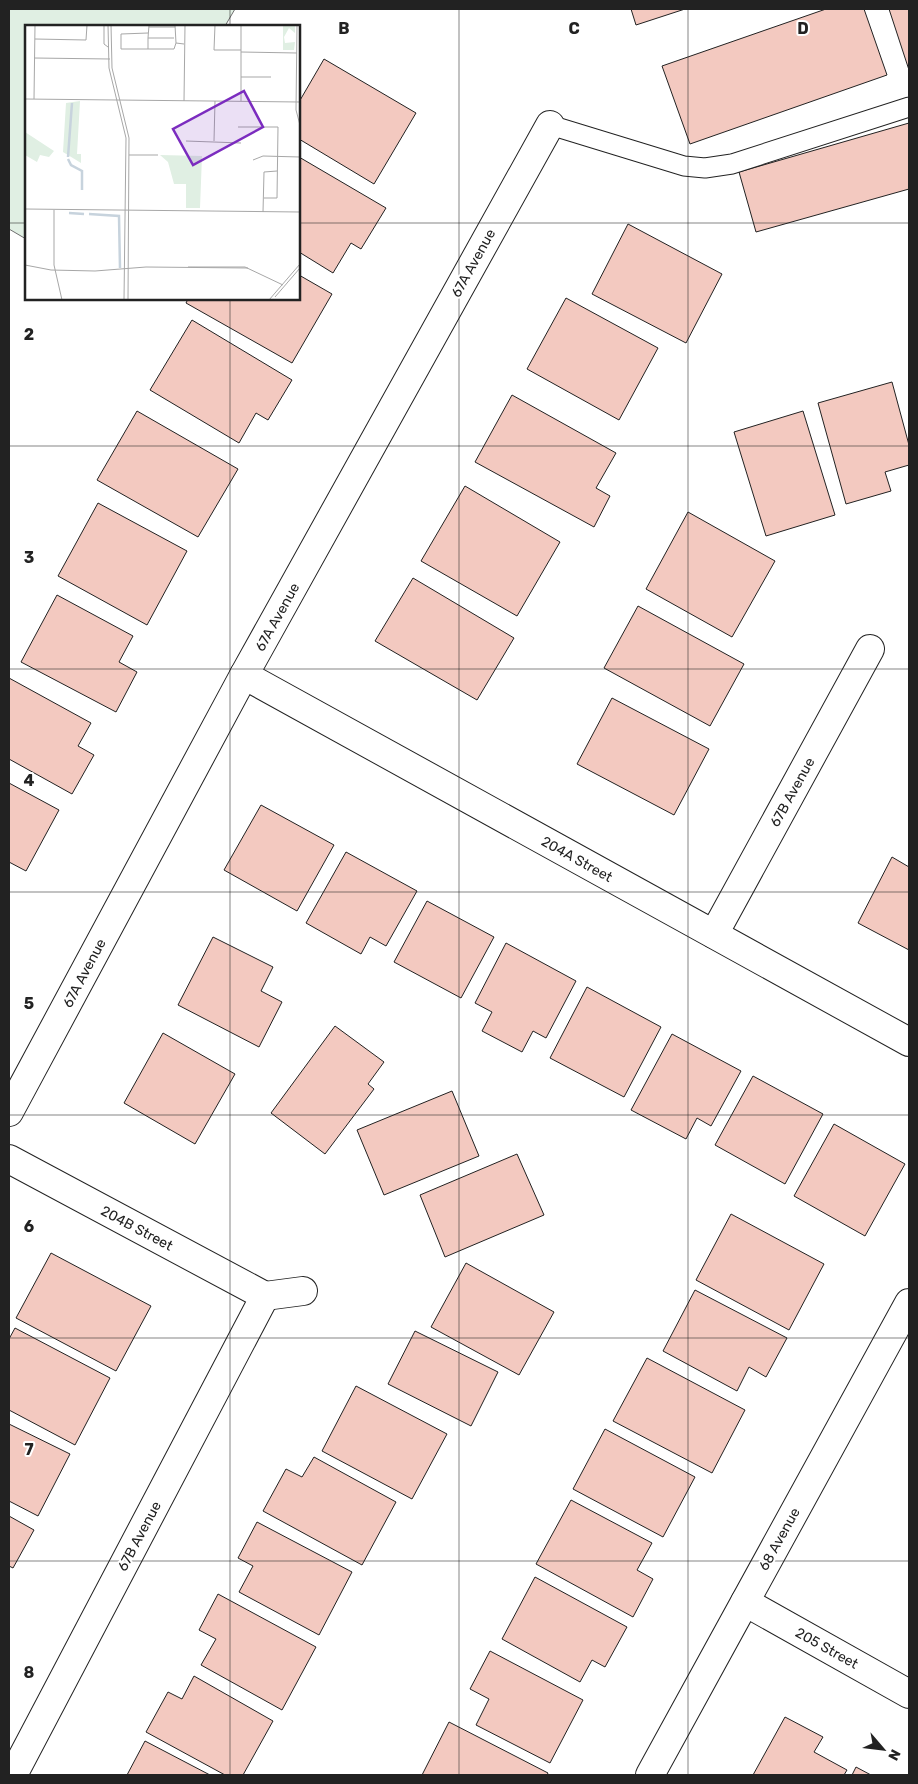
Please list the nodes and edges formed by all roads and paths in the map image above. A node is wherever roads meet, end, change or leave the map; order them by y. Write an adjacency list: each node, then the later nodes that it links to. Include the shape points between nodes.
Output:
1 (909, 107): 2 (lane, via 732,164 705,168 684,166)
2 (550, 125): 4 (street, 67A Avenue)
3 (870, 650): 5 (street, 67B Avenue)
4 (244, 675): 5 (street, 204A Street); 7 (street, 67A Avenue)
5 (714, 934): 6 (street, 204A Street)
6 (909, 1042)
7 (9, 1112)
8 (9, 1159): 10 (street, 204B Street)
9 (303, 1291): 10 (street)
10 (265, 1296): 14 (street, 67B Avenue)
11 (909, 1303): 12 (street, 68 Avenue)
12 (745, 1602): 13 (street, 205 Street); 15 (street, 68 Avenue)
13 (909, 1694)
14 (12, 1775)
15 (650, 1775)

